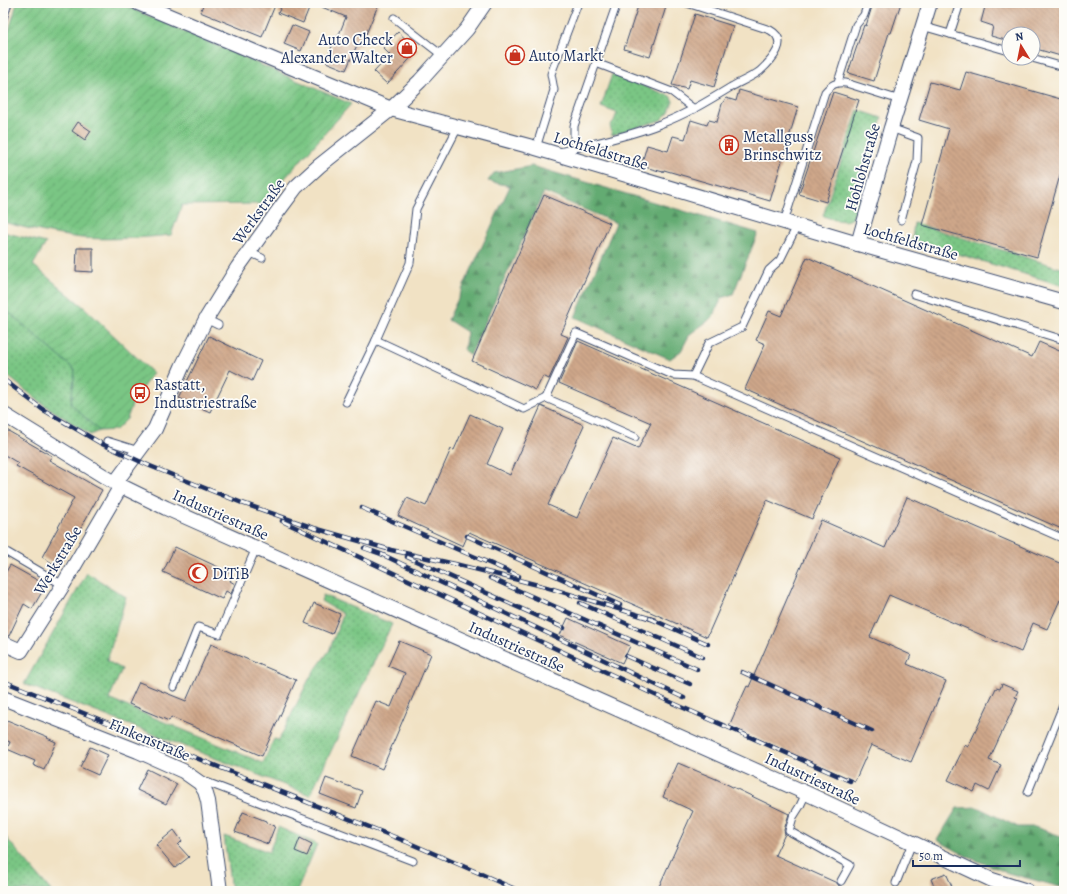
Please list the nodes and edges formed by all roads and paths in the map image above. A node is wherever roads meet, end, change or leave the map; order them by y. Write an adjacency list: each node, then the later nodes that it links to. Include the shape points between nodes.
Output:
1 (8, 3): 11 (lane)
2 (138, 3): 21 (street, Lochfeldstraße)
3 (485, 3): 15 (street, Werkstraße, via 467,30)
4 (578, 3): 25 (lane, via 551,74 554,90)
5 (617, 3): 17 (lane)
6 (687, 3): 22 (lane, via 770,30 779,38 777,51 759,71)
7 (868, 3): 19 (lane, via 864,15 856,24)
8 (930, 3): 12 (street, Hohlohstraße)
9 (960, 3): 13 (lane)
10 (394, 18): 15 (lane)
11 (3, 19)
12 (922, 26): 13 (lane); 20 (street, Hohlohstraße)
13 (950, 34): 14 (lane)
14 (1001, 49)
15 (443, 56): 21 (street, Werkstraße)
16 (1041, 61): 18 (lane)
17 (596, 63): 22 (lane, via 672,92); 26 (lane, via 574,126)
18 (1064, 67)
19 (838, 82): 20 (lane); 29 (lane, via 831,84 825,92)
20 (900, 100): 24 (street, Hohlohstraße)
21 (391, 109): 23 (street, Lochfeldstraße); 41 (street, Werkstraße, via 319,166 296,187 276,214 255,255 182,367 155,429)
22 (694, 109): 26 (lane, via 628,135)
23 (458, 127): 25 (street, Lochfeldstraße); 33 (lane, via 416,209 410,262)
24 (891, 128): 28 (lane, via 918,138 917,161); 30 (street, Hohlohstraße)
25 (536, 148): 27 (street, Lochfeldstraße)
26 (574, 148): 27 (lane)
27 (554, 154): 29 (street, Lochfeldstraße)
28 (901, 220)
29 (791, 224): 30 (street, Lochfeldstraße); 35 (lane, via 780,260 769,270 742,327 709,343)
30 (858, 244): 32 (street, Lochfeldstraße)
31 (914, 294): 34 (lane)
32 (1064, 302)
33 (376, 340): 36 (lane, via 524,409); 37 (lane)
34 (1064, 340)
35 (693, 376): 36 (lane, via 673,375 576,333); 43 (lane)
36 (546, 398): 39 (lane)
37 (346, 402)
38 (3, 414): 42 (street, Industriestraße)
39 (635, 437)
40 (107, 441): 41 (lane)
41 (140, 451): 42 (street, Werkstraße)
42 (118, 485): 44 (street, Industriestraße); 46 (street, Werkstraße)
43 (1064, 539)
44 (256, 548): 48 (lane, via 219,634 198,627); 53 (street, Industriestraße)
45 (3, 550): 46 (lane)
46 (63, 585): 47 (street, Werkstraße, via 21,651)
47 (3, 644)
48 (174, 687)
49 (3, 698): 51 (street, Finkenstraße, via 138,751)
50 (1064, 703): 52 (lane)
51 (193, 777): 55 (lane); 59 (street, Finkenstraße, via 203,787 208,801)
52 (1028, 792)
53 (806, 793): 54 (street, Industriestraße); 56 (lane, via 793,816 789,831 850,865)
54 (912, 843): 57 (lane); 58 (street, Industriestraße)
55 (413, 861)
56 (842, 882)
57 (896, 883)
58 (990, 886): 60 (street, Industriestraße)
59 (220, 891)
60 (1027, 891)

